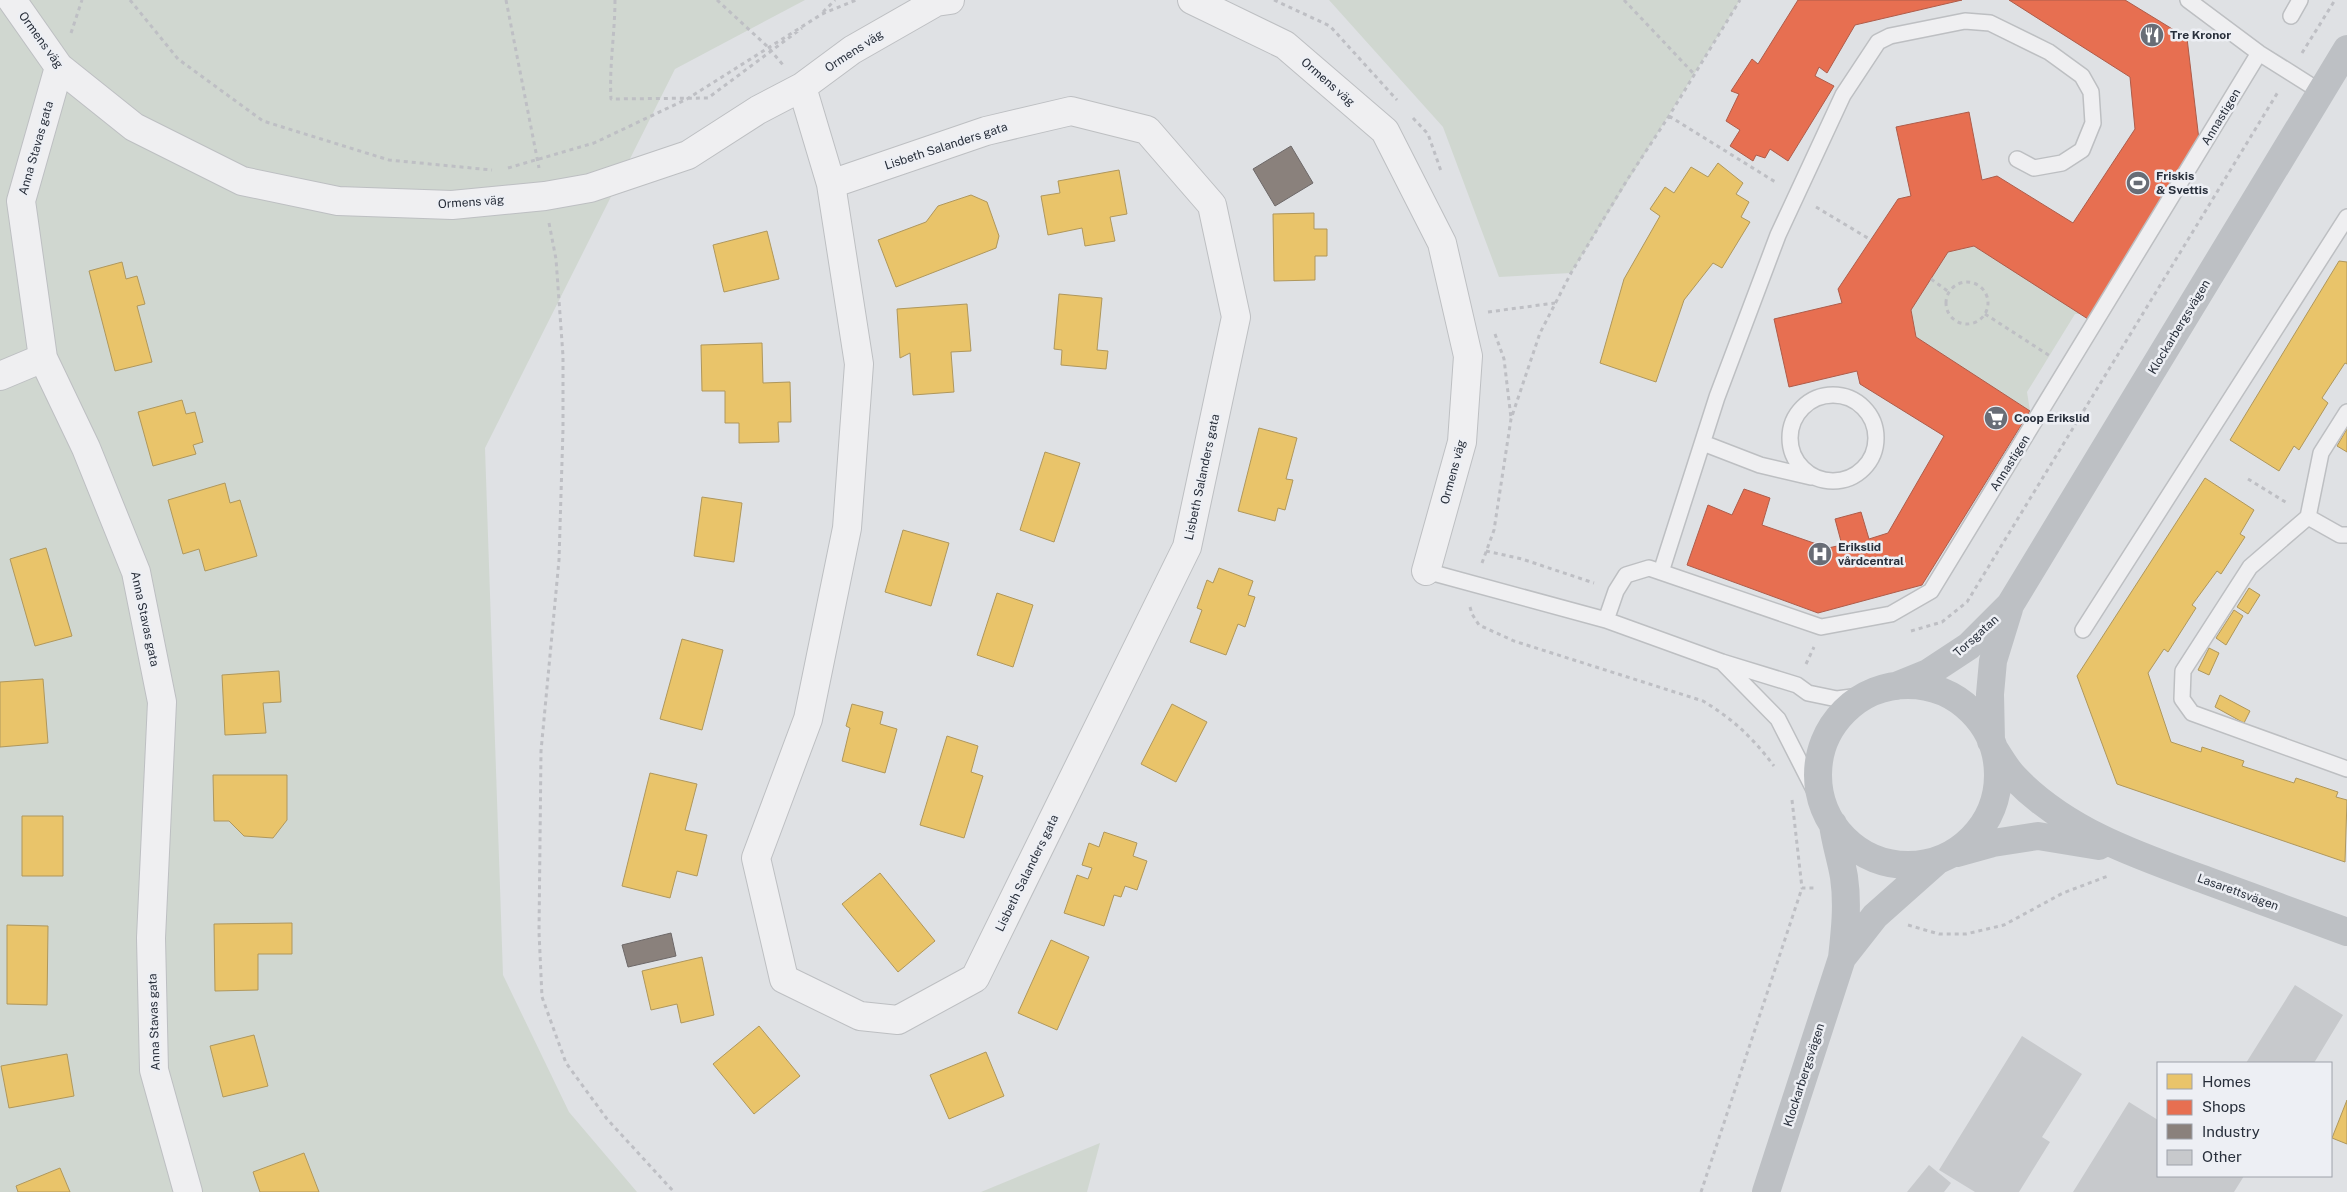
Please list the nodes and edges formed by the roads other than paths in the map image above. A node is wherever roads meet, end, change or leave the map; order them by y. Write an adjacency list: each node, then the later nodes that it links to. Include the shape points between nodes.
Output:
1 (12, 0): 9 (street, Ormens väg)
2 (950, 0): 10 (street, Ormens väg, via 936,2 852,50)
3 (1192, 0): 22 (street, Ormens väg, via 1285,45 1385,131 1442,243 1468,356 1462,442)
4 (2188, 0): 8 (lane)
5 (2300, 0): 6 (lane)
6 (2291, 16)
7 (2347, 50): 11 (main road, Klockarbergsvägen)
8 (2259, 53): 11 (lane); 23 (lane, Annastigen, via 1931,591 1891,614 1821,626)
9 (60, 67): 10 (street, Ormens väg, via 134,127 242,181 338,201 452,205 590,188 688,155 758,110); 15 (street, Anna Stavas gata, via 21,201)
10 (802, 87): 13 (street, Lisbeth Salanders gata)
11 (2321, 92): 24 (main road, Klockarbergsvägen)
12 (2018, 159): 18 (lane, via 2034,168 2062,163 2082,150 2094,123 2091,92 2082,76 2049,52 1990,23 1965,21 1890,36 1878,42 1843,95 1778,235)
13 (831, 184): 13 (street, Lisbeth Salanders gata, via 859,364 847,528 808,719 756,858 784,978 860,1016 898,1020 975,978 1187,547 1236,317 1212,205 1147,130 1071,111 986,131)
14 (2347, 217): 26 (lane)
15 (43, 358): 16 (street); 37 (street, Anna Stavas gata, via 86,448 136,572 162,702 151,938 154,1070)
16 (0, 376)
17 (2347, 412): 20 (lane, via 2321,453)
18 (1703, 443): 19 (lane, via 1760,465); 23 (lane)
19 (1815, 478): 19 (lane, via 1840,480 1859,472 1870,460 1875,431 1869,416 1853,401 1835,396 1818,398 1802,408 1794,420 1790,435 1794,456)
20 (2308, 517): 21 (lane, via 2340,535); 31 (lane, via 2250,567 2183,671 2182,699 2192,713)
21 (2347, 535)
22 (1426, 571): 25 (lane, Ormens väg)
23 (1661, 572): 25 (lane, Annastigen, via 1649,568 1626,575 1616,591)
24 (2010, 605): 28 (main road, Torsgatan, via 1969,646 1928,674); 30 (main road, Torsgatan, via 1994,661 1990,694)
25 (1606, 620): 27 (lane, Ormens väg)
26 (2083, 630)
27 (1722, 662): 29 (lane, Ormens väg, via 1797,685 1808,693 1837,699); 32 (lane, via 1778,719)
28 (1896, 686): 29 (main road); 30 (main road, via 1930,688 1952,696 1975,716)
29 (1868, 695): 32 (main road, via 1842,713 1826,738 1820,756 1819,788)
30 (1993, 746): 33 (main road, Lasarettsvägen, via 2014,776 2050,809); 34 (main road, via 1998,772 1993,803 1977,832)
31 (2347, 769)
32 (1830, 820): 34 (main road, via 1847,841 1871,857 1912,865); 36 (main road, Klockarbergsvägen, via 1844,876 1846,924)
33 (2130, 852): 34 (main road, Lasarettsvägen, via 2038,836 1986,844); 35 (main road, Lasarettsvägen)
34 (1943, 858): 36 (main road, Klockarbergsvägen, via 1875,916)
35 (2347, 932)
36 (1842, 958): 38 (main road, Klockarbergsvägen)
37 (188, 1192)
38 (1766, 1192)

